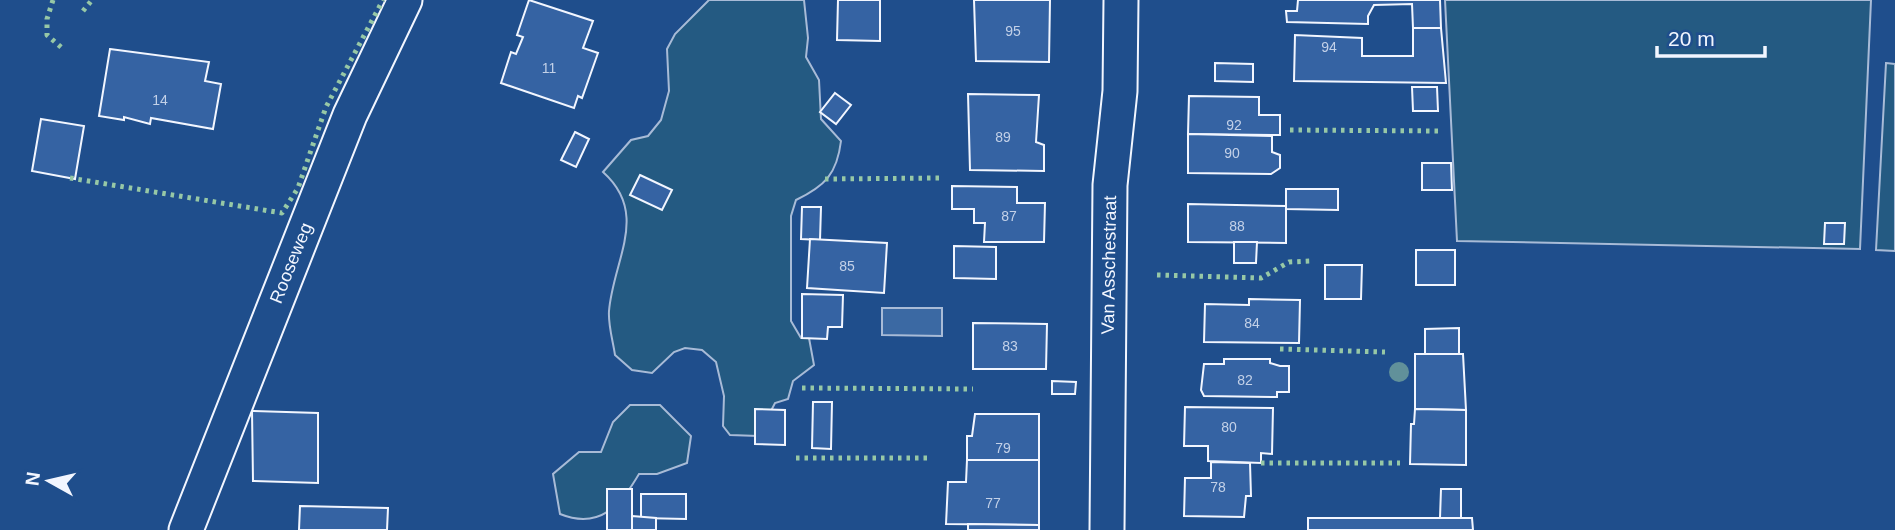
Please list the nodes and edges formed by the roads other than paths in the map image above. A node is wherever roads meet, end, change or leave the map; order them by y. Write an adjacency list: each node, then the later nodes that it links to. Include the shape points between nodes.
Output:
1 (405, 0): 3 (street, Rooseweg, via 350,115)
2 (1121, 0): 4 (street, Van Asschestraat, via 1120,91 1110,185)
3 (186, 530)
4 (1107, 530)

